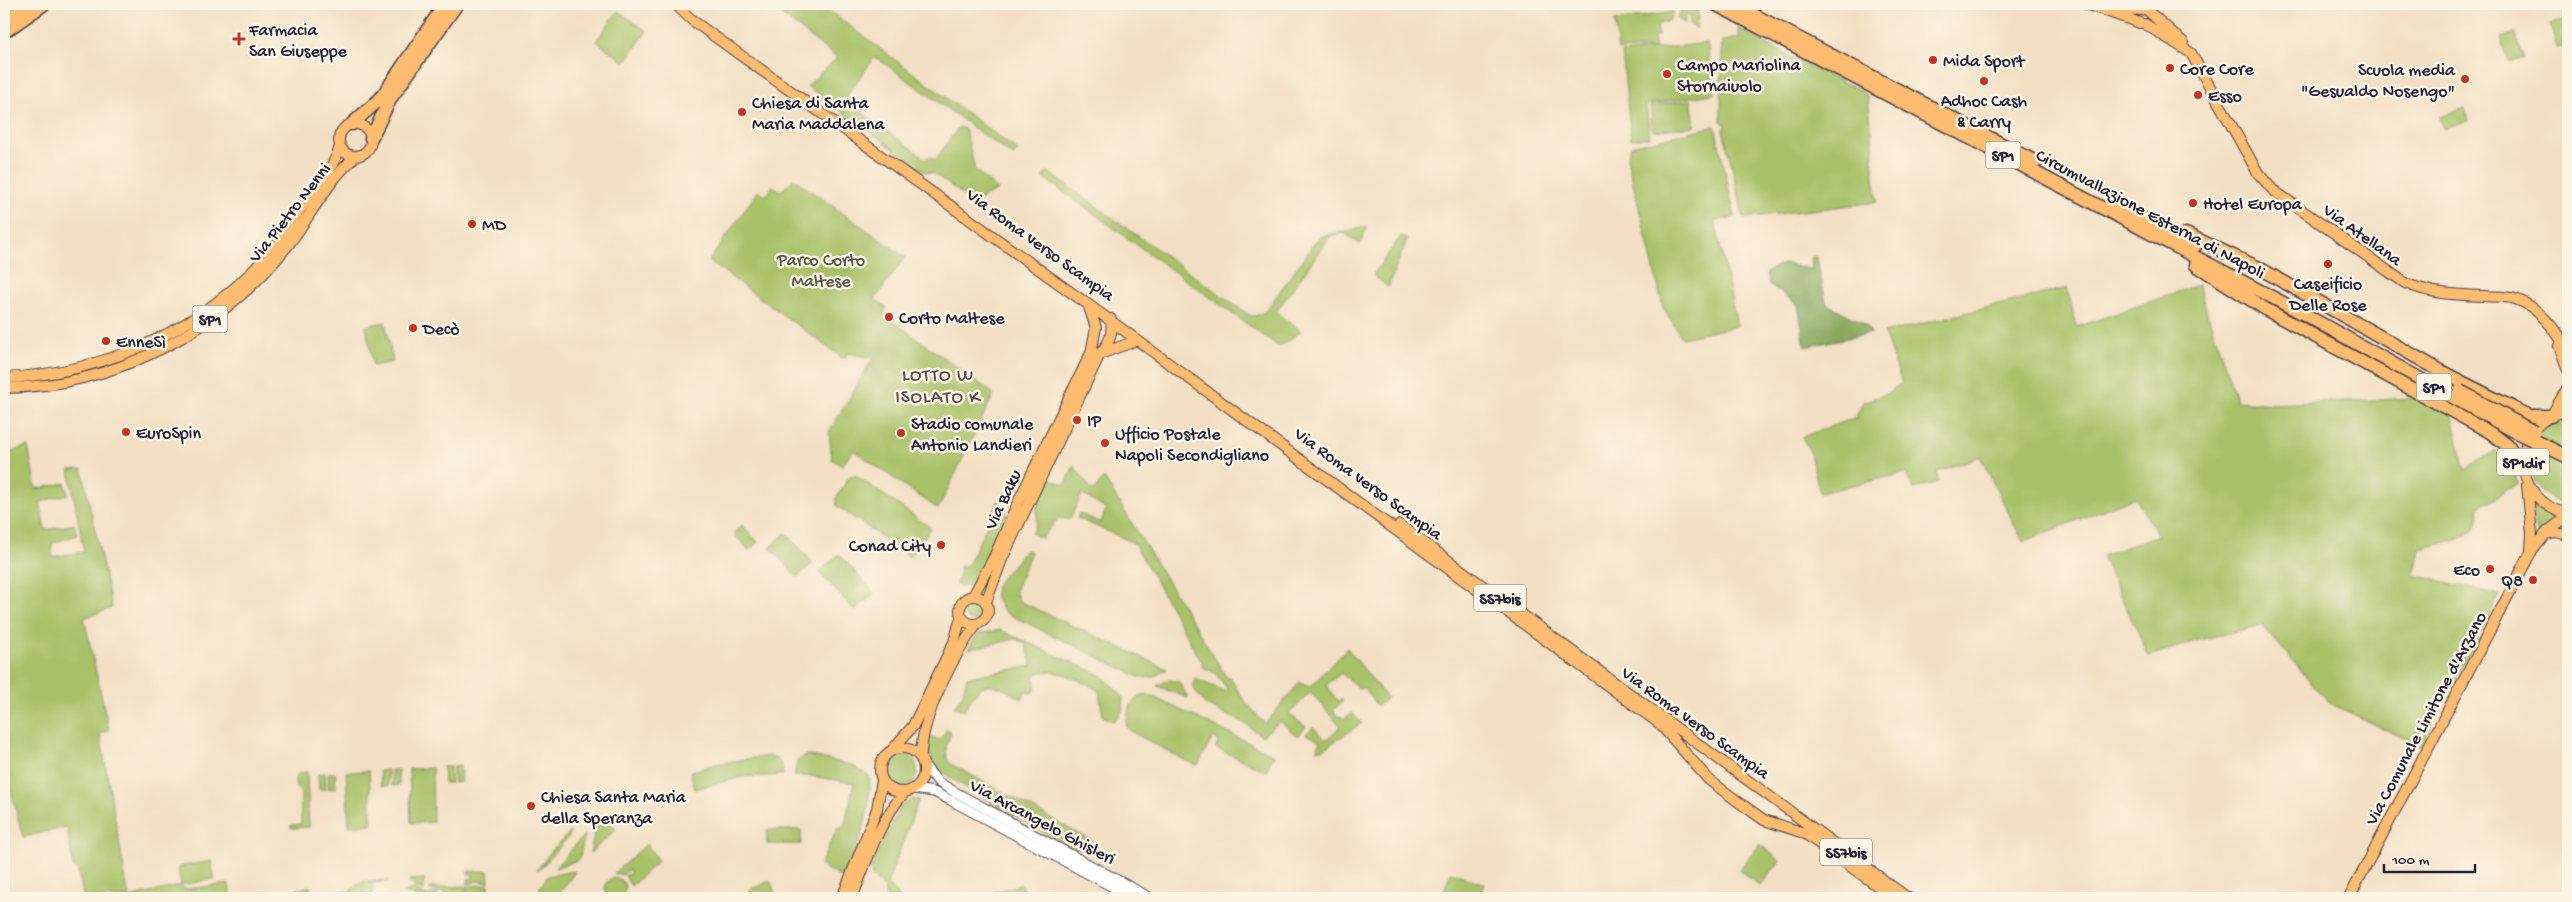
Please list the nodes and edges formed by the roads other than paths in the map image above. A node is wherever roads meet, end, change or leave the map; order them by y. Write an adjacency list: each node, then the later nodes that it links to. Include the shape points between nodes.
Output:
1 (28, 4): 12 (highway)
2 (44, 4): 14 (highway)
3 (445, 4): 16 (highway, via 381,98)
4 (457, 4): 17 (highway, via 391,98)
5 (675, 4): 10 (main road, Via Roma verso Scampia)
6 (1715, 4): 21 (highway, Circumvallazione Esterna di Napoli / SP1)
7 (1733, 4): 20 (highway, Circumvallazione Esterna di Napoli / SP1)
8 (2086, 4): 9 (main road, Via Atellana)
9 (2096, 8): 11 (main road); 13 (main road, Via Atellana)
10 (685, 11): 22 (main road, Via Roma verso Scampia, via 693,21); 24 (main road, Via Roma verso Scampia, via 697,16)
11 (2145, 11): 13 (main road, via 2150,20); 15 (main road, via 2178,35)
12 (4, 21)
13 (2142, 24): 15 (main road, Via Atellana)
14 (4, 32)
15 (2190, 53): 25 (main road, Via Atellana, via 2258,172 2273,190 2405,284 2448,294 2513,298 2526,303)
16 (352, 124): 17 (main road, via 362,126); 18 (main road, via 341,132)
17 (371, 138): 19 (main road, via 369,148)
18 (340, 146): 19 (main road); 31 (main road, Via Pietro Nenni / SP1, via 329,169 277,244 228,294 189,322 144,347 81,368)
19 (356, 156): 33 (main road, Via Pietro Nenni / SP1, via 340,172 264,273 232,303 193,331 147,356 98,374)
20 (2148, 221): 23 (highway, Circumvallazione Esterna di Napoli / SP1); 35 (highway, via 2208,243 2258,268 2517,410 2530,416)
21 (2162, 239): 23 (highway, Circumvallazione Esterna di Napoli); 38 (highway, via 2259,305 2490,432 2508,446)
22 (1089, 306): 24 (main road, Via Roma verso Scampia); 26 (main road, Via Baku)
23 (2303, 310): 36 (highway, Circumvallazione Esterna di Napoli / SP1, bridge); 37 (highway, Circumvallazione Esterna di Napoli / SP1, bridge, via 2512,430)
24 (1114, 318): 26 (main road); 27 (main road, Via Roma verso Scampia / SS7bis); 29 (main road, Via Baku, via 1112,335); 39 (main road, Via Roma verso Scampia / SS7bis)
25 (2552, 329): 28 (main road, Via Atellana); 30 (main road, Via Atellana)
26 (1096, 334): 44 (main road, Via Baku, via 1091,353)
27 (1135, 340): 29 (main road); 39 (main road, Via Roma verso Scampia / SS7bis)
28 (2568, 352)
29 (1100, 354): 45 (main road, Via Baku, via 1003,557)
30 (2568, 370)
31 (4, 378)
32 (2568, 387): 35 (main road)
33 (4, 388)
34 (2568, 411): 35 (main road, SP1dir)
35 (2550, 416): 38 (main road, SP1dir, via 2529,438 2523,455)
36 (2568, 448)
37 (2568, 457)
38 (2525, 473): 40 (main road, SP1dir, via 2536,497 2546,506); 43 (main road, via 2532,532)
39 (1338, 484): 49 (main road, Via Roma verso Scampia / SS7bis); 50 (main road, Via Roma verso Scampia / SS7bis, via 1660,724)
40 (2568, 515): 41 (main road)
41 (2545, 534): 42 (main road); 43 (main road)
42 (2568, 535)
43 (2530, 554): 62 (main road, Via Comunale Limitone d'Arzano)
44 (973, 596): 45 (main road); 46 (main road, via 961,604)
45 (986, 602): 47 (main road, via 989,608 987,617)
46 (962, 617): 47 (main road, via 968,623); 48 (main road, via 954,642 913,726)
47 (976, 624): 51 (main road, via 962,643 933,706 924,730)
48 (893, 749): 51 (main road, via 913,750); 52 (main road, via 881,761)
49 (1711, 752): 50 (main road, via 1695,752); 54 (main road, Via Roma verso Scampia)
50 (1690, 759): 55 (main road, Via Roma verso Scampia, via 1709,780 1764,820)
51 (922, 762): 53 (main road, via 921,781); 59 (street, Via Arcangelo Ghisleri, via 938,782)
52 (882, 780): 53 (main road, via 892,790); 56 (main road, via 877,809)
53 (909, 790): 57 (main road, via 892,806); 58 (street, Via Arcangelo Ghisleri, via 928,790 950,800)
54 (1783, 806): 55 (main road, via 1786,819); 61 (main road, Via Roma verso Scampia / SS7bis)
55 (1777, 825): 60 (main road, Via Roma verso Scampia / SS7bis, via 1804,833)
56 (842, 898)
57 (852, 898)
58 (1133, 898)
59 (1151, 898)
60 (1894, 898)
61 (1908, 898)
62 (2349, 898)

